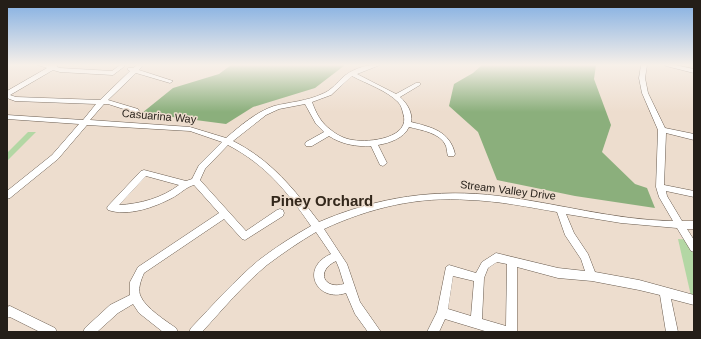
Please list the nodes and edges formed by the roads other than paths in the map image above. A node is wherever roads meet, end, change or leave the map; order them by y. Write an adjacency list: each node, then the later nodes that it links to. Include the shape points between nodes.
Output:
1 (30, 81): 7 (street)
2 (123, 81): 9 (street)
3 (345, 81): 10 (street, via 326,95)
4 (366, 81): 8 (street)
5 (643, 81): 15 (street, via 645,93)
6 (418, 84): 8 (street)
7 (7, 95): 9 (street, via 14,99)
8 (396, 96): 14 (street, via 408,115)
9 (102, 102): 11 (street); 13 (street)
10 (308, 102): 16 (street, via 316,119); 18 (street, via 268,110)
11 (136, 111)
12 (7, 117): 13 (street, Casuarina Way)
13 (85, 122): 18 (street, Casuarina Way, via 190,129); 27 (street, via 55,157)
14 (407, 124): 20 (street, via 400,133 388,141); 21 (street, via 428,128 441,135 451,146)
15 (662, 130): 17 (street); 25 (street)
16 (328, 133): 19 (street); 20 (street, via 357,144)
17 (694, 137)
18 (229, 141): 23 (street, via 203,166); 33 (street, Casuarina Way, via 251,153 270,168)
19 (309, 144)
20 (374, 144): 22 (street)
21 (451, 154)
22 (383, 164)
23 (196, 181): 24 (street); 30 (street)
24 (186, 184): 24 (street, via 144,173 111,208 119,209 164,198 178,192)
25 (660, 187): 26 (street); 31 (street, via 663,197)
26 (694, 194)
27 (7, 196)
28 (560, 209): 31 (street, Stream Valley Drive, via 646,223); 33 (street, Stream Valley Drive, via 475,196 423,196 365,208); 37 (street, via 570,235 585,257)
29 (280, 212): 30 (street, via 245,236)
30 (225, 214): 41 (street, via 141,270 135,282)
31 (681, 225): 32 (street, Stream Valley Drive); 34 (street)
32 (694, 225)
33 (318, 228): 35 (street, Casuarina Way); 49 (street, Stream Valley Drive, via 264,262 226,297)
34 (694, 248)
35 (337, 256): 39 (street); 39 (street, via 323,263 319,270 321,285 337,291)
36 (512, 261): 37 (street, via 558,273); 38 (street, via 496,258 485,265); 53 (street)
37 (592, 276): 40 (street)
38 (480, 278): 44 (street, via 449,270); 45 (street)
39 (350, 287): 50 (street, via 355,303)
40 (664, 292): 42 (street); 54 (street)
41 (135, 298): 47 (street, via 114,309); 48 (street, via 143,309)
42 (694, 300)
43 (7, 313): 46 (street, via 10,311)
44 (442, 313): 45 (street); 51 (street)
45 (476, 323): 52 (street)
46 (52, 332)
47 (89, 332)
48 (172, 332)
49 (195, 332)
50 (375, 332)
51 (433, 332)
52 (507, 332)
53 (511, 332)
54 (672, 332)

